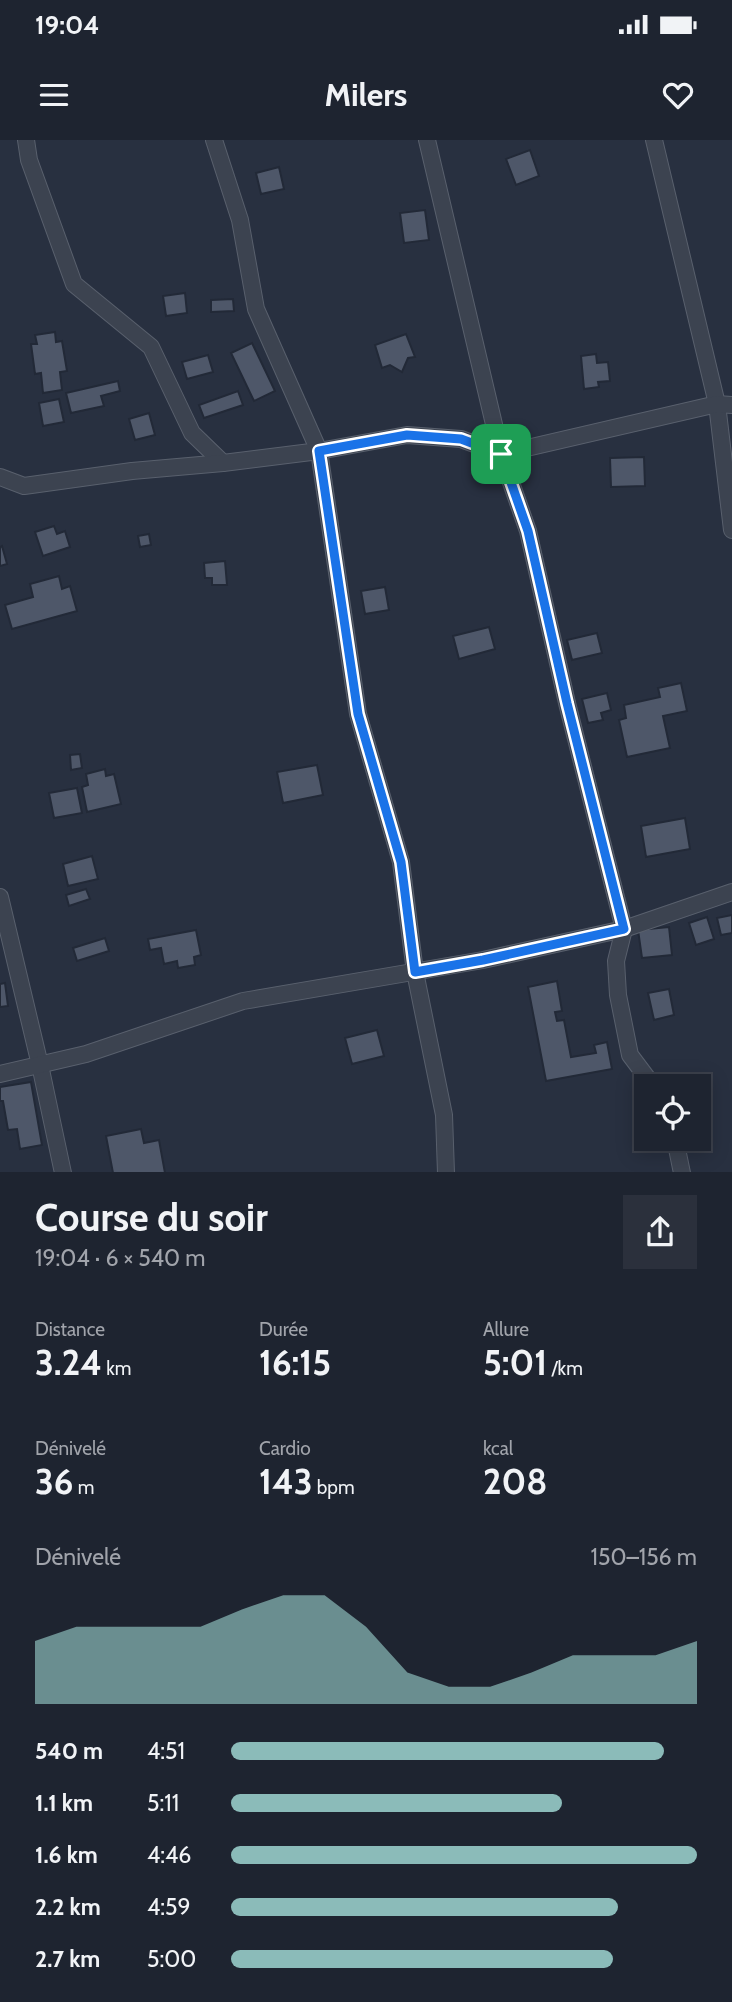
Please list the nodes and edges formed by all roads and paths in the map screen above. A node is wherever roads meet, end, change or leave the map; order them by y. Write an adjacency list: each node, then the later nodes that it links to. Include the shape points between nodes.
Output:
1 (26, 140): 8 (street, via 74,284 150,347 192,433)
2 (214, 140): 6 (street, via 240,220 256,309)
3 (427, 140): 7 (street)
4 (654, 140): 5 (street)
5 (725, 404): 7 (street); 10 (street)
6 (319, 451): 7 (street, via 407,435 461,439); 8 (street); 14 (street, via 358,714 401,862)
7 (501, 454): 13 (street, via 528,531)
8 (223, 463): 9 (street, via 24,486)
9 (0, 477)
10 (732, 530)
11 (732, 892): 13 (street)
12 (0, 897): 15 (street)
13 (624, 929): 14 (street); 17 (street, via 616,961 618,995 630,1055)
14 (415, 972): 15 (street, via 243,1001); 20 (street, via 444,1115)
15 (40, 1065): 16 (street); 19 (street)
16 (0, 1074)
17 (644, 1074)
18 (678, 1151): 21 (street)
19 (63, 1172)
20 (446, 1172)
21 (682, 1172)

